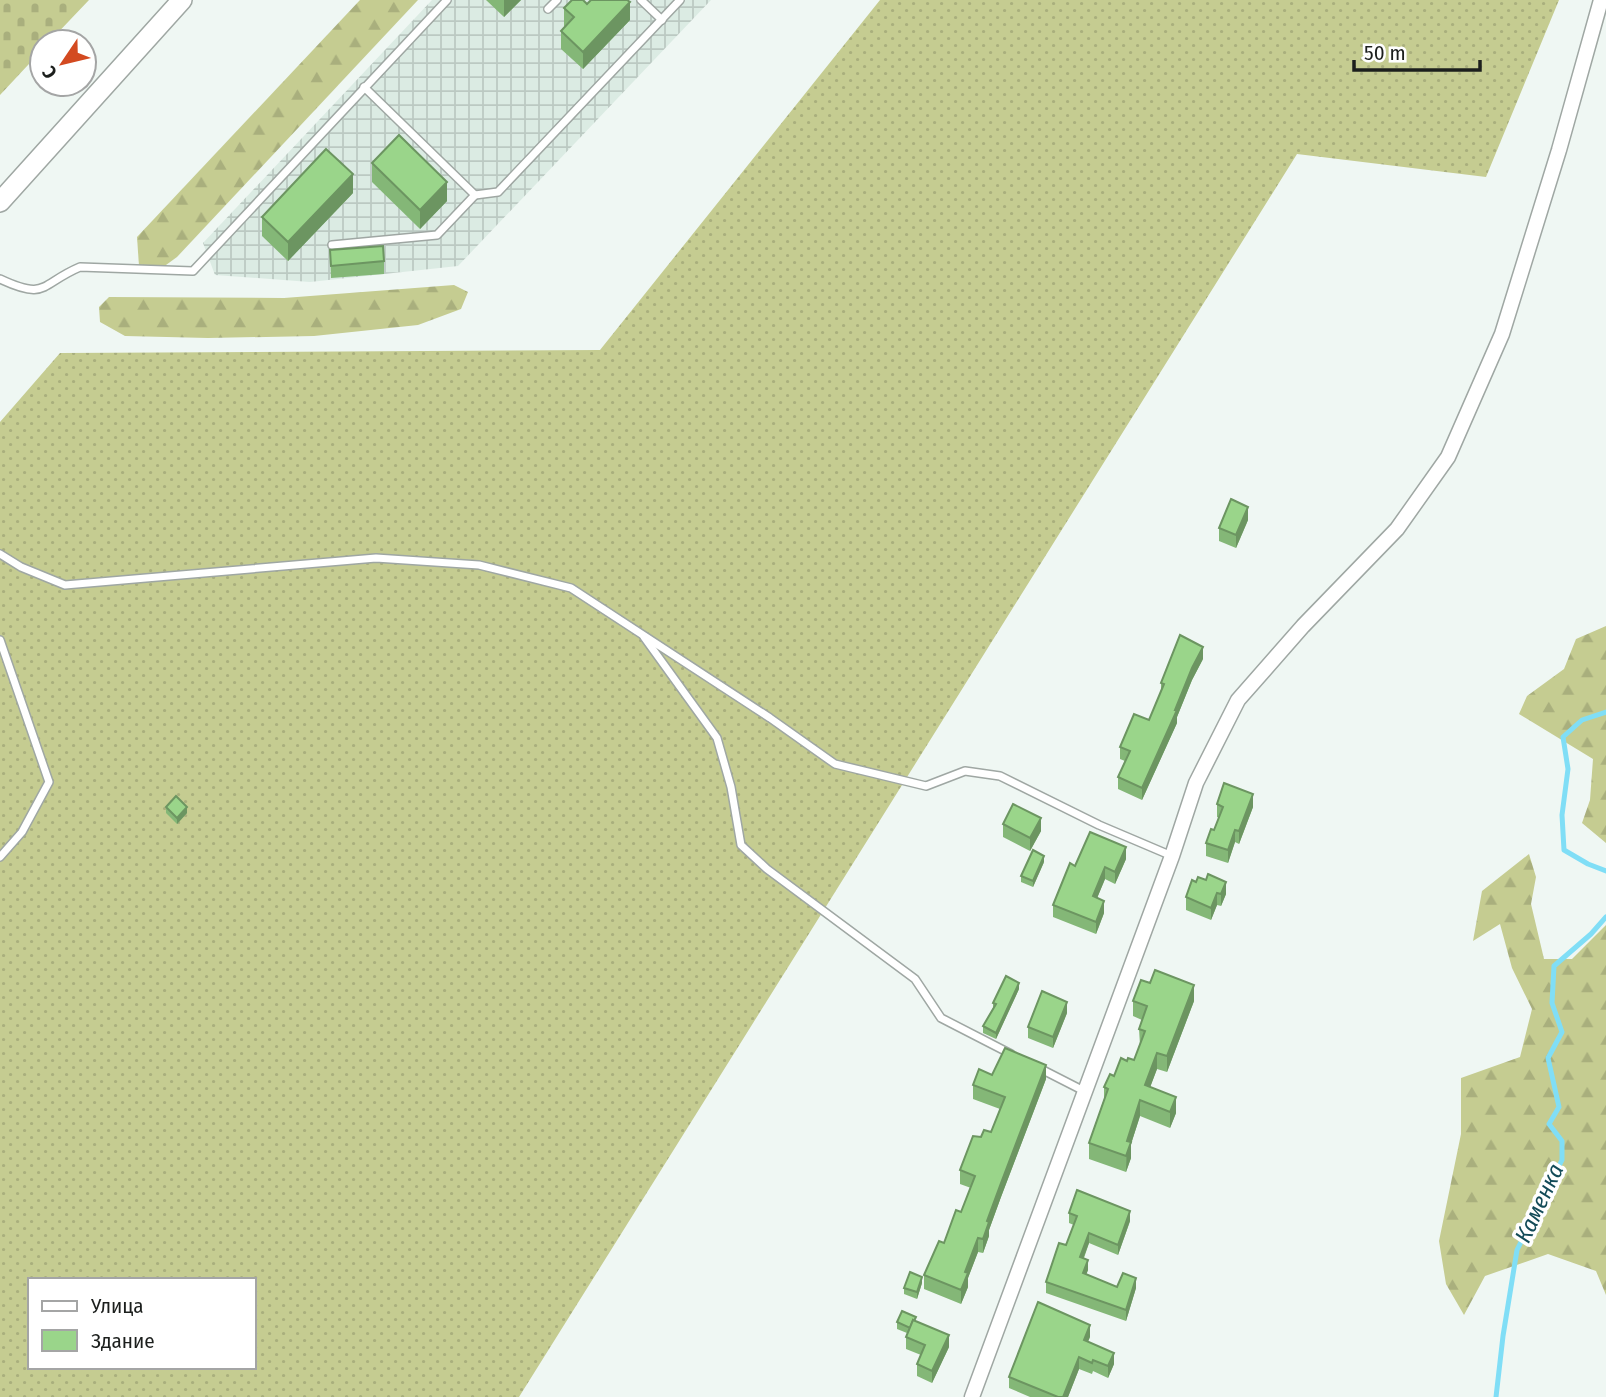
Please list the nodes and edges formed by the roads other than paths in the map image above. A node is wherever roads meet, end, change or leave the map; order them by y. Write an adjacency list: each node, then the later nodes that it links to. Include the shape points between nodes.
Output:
1 (182, 0): 11 (main road)
2 (447, 0): 9 (lane)
3 (557, 0): 7 (lane)
4 (641, 0): 8 (lane)
5 (680, 0): 8 (lane)
6 (1601, 0): 17 (street, via 1502,334 1448,457 1397,529 1238,700 1196,783)
7 (548, 9)
8 (662, 20): 10 (lane, via 498,192)
9 (364, 87): 10 (lane); 13 (lane, via 193,271 80,267 32,291)
10 (475, 195): 12 (lane, via 437,235)
11 (0, 202)
12 (332, 245)
13 (0, 279)
14 (0, 554): 15 (lane, via 65,585 376,558 479,565 571,588)
15 (642, 634): 17 (lane, via 835,764 926,786 965,771 1000,776); 19 (lane, via 718,738 741,845 915,979 941,1018)
16 (0, 640): 18 (lane, via 49,782 22,832)
17 (1172, 856): 19 (street)
18 (0, 857)
19 (1084, 1091): 20 (street)
20 (972, 1397)

